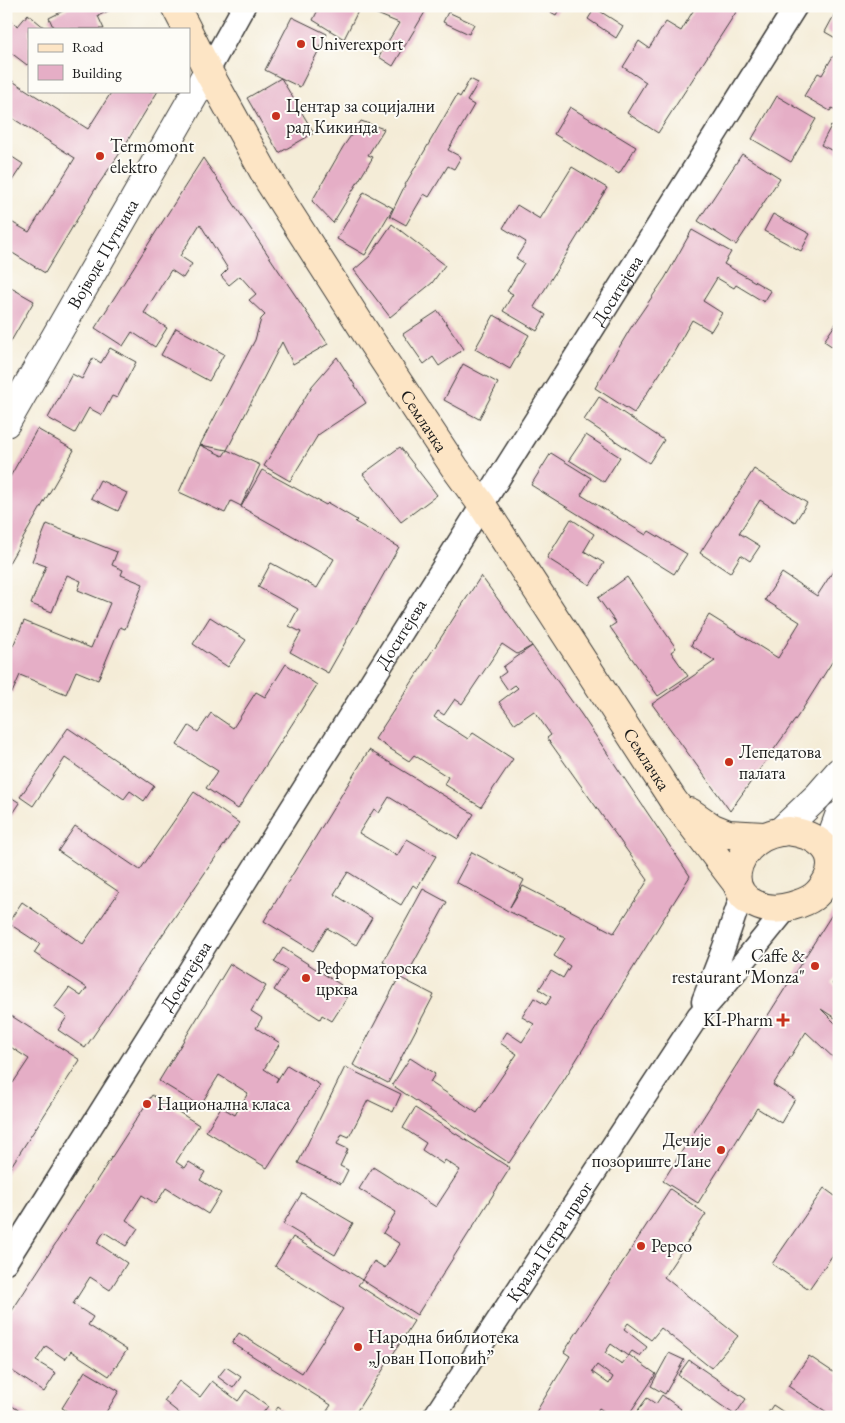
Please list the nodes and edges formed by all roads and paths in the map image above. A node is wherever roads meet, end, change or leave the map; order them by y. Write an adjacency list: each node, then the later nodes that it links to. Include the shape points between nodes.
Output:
1 (175, 6): 4 (main road)
2 (244, 6): 6 (street, Војводе Путника)
3 (796, 6): 8 (street, Доситејева)
4 (186, 28)
5 (190, 35): 6 (main road, Семлачка)
6 (208, 71): 7 (street, Војводе Путника); 8 (main road, Семлачка, via 270,183)
7 (6, 423)
8 (482, 505): 10 (main road, Семлачка); 18 (street, Доситејева)
9 (839, 772): 12 (street, via 818,796)
10 (673, 800): 12 (main road, Семлачка, via 713,828 728,834); 14 (main road, Семлачка)
11 (839, 816): 13 (street)
12 (772, 834): 13 (main road, via 804,833 817,840); 14 (main road, via 756,842 740,861 737,870)
13 (832, 856): 16 (main road, via 824,886)
14 (739, 889): 16 (main road, via 752,902 766,908); 17 (street, Краља Петра првог, via 724,947)
15 (839, 901): 16 (main road)
16 (796, 905): 17 (street, Краља Петра првог)
17 (698, 1016): 19 (street, Краља Петра првог)
18 (6, 1262)
19 (434, 1417)

